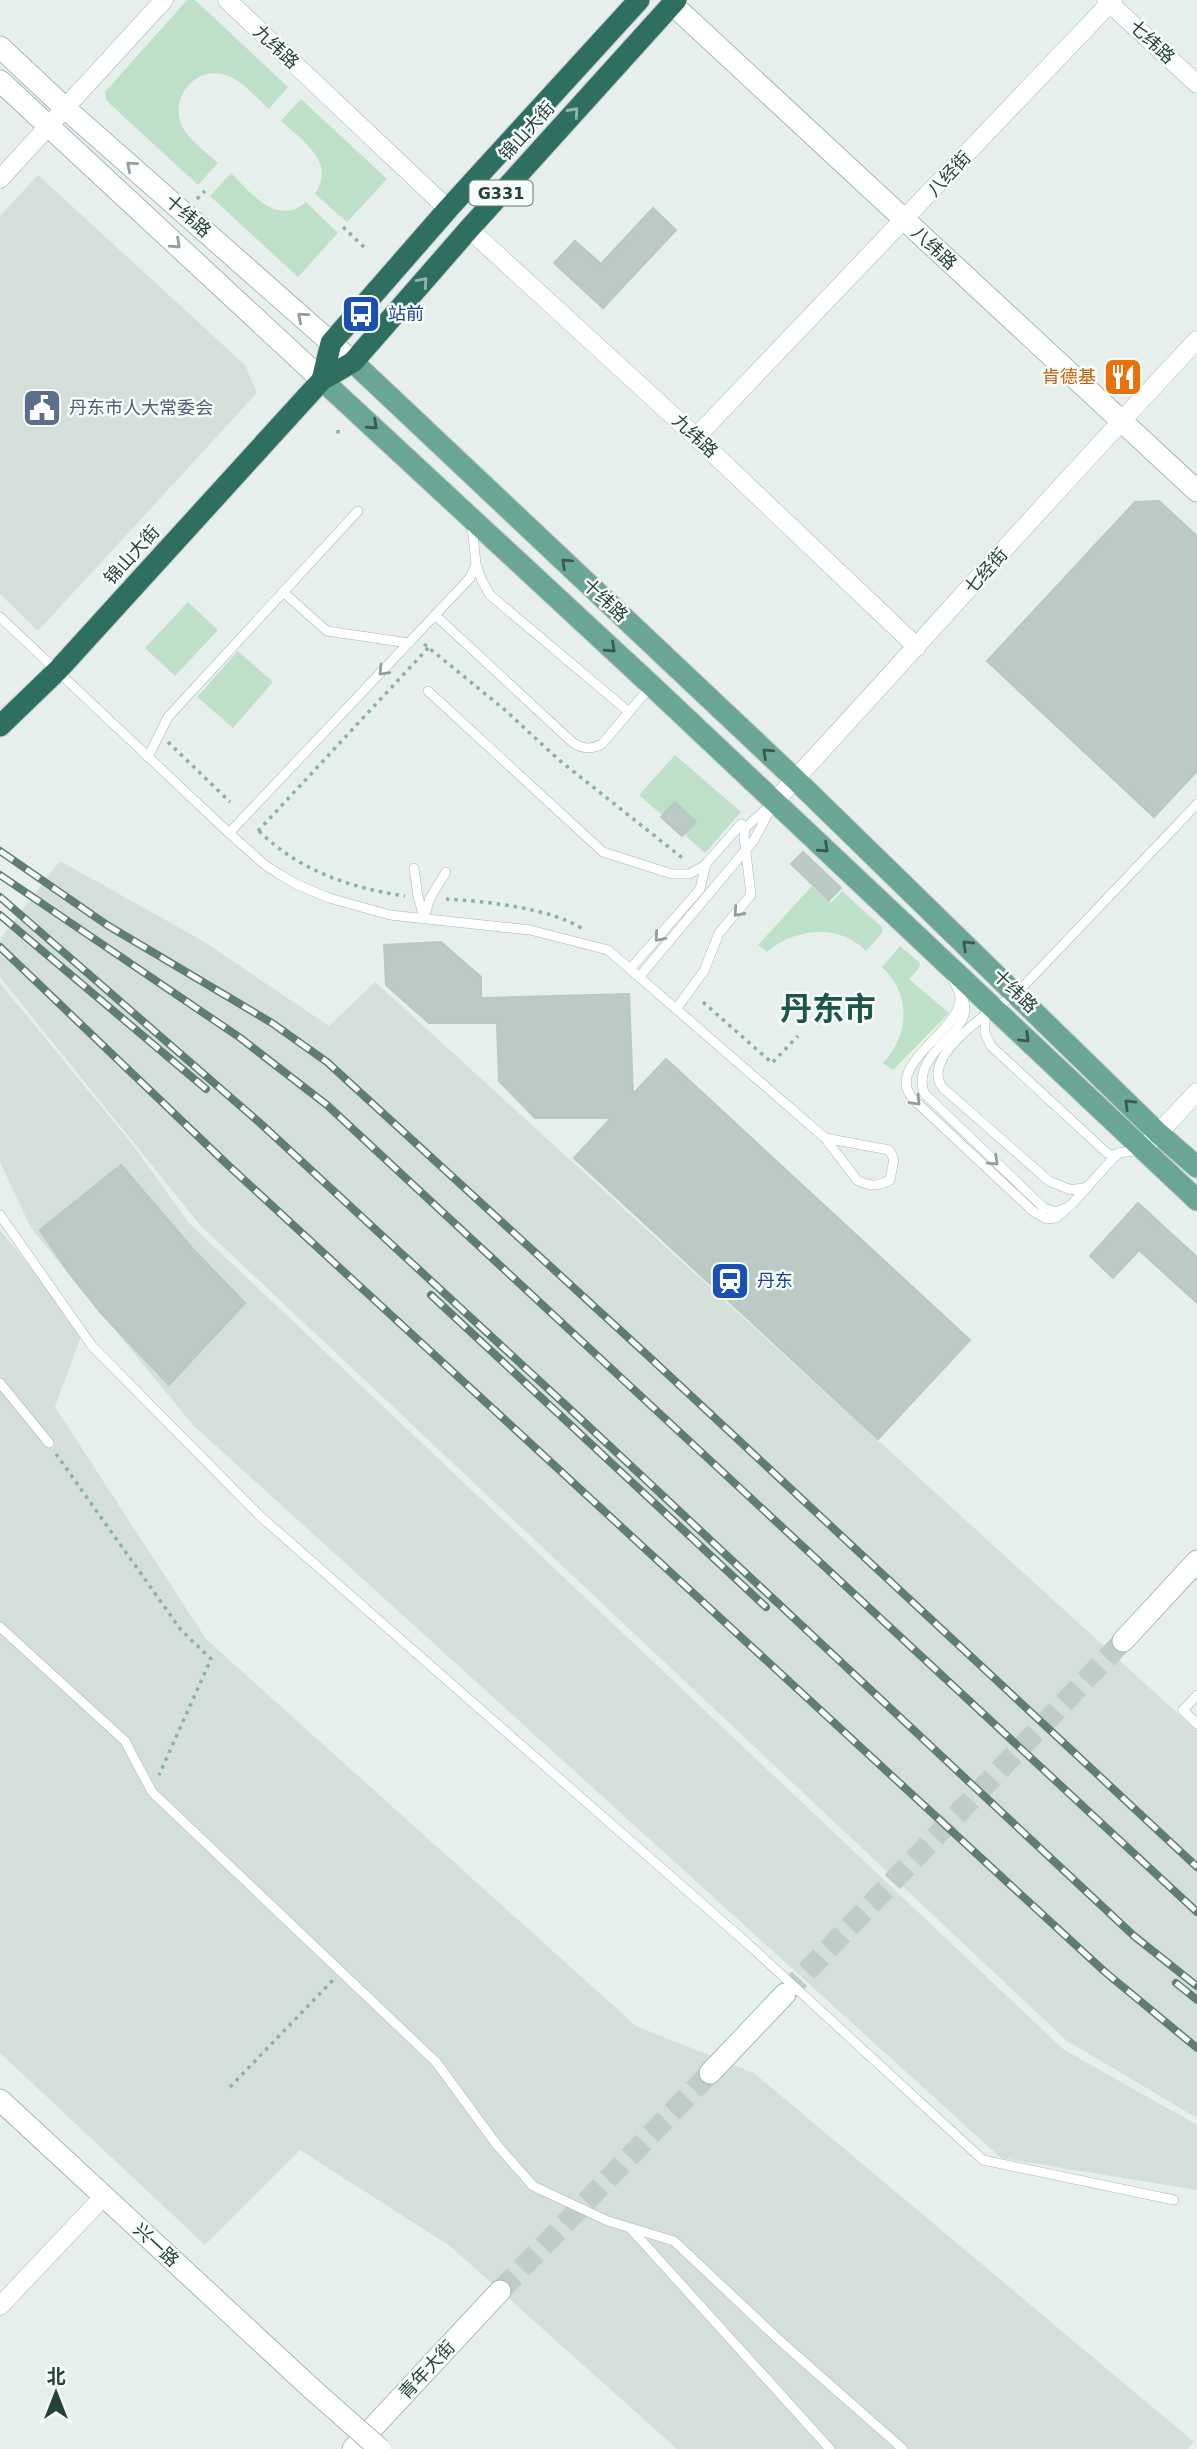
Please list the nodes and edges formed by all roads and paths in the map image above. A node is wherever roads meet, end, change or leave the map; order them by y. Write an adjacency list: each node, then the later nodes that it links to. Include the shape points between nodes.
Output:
1 (164, 0): 9 (street)
2 (227, 0): 14 (street, 九纬路)
3 (639, 0): 14 (highway, 锦山大街 / G331)
4 (1110, 1): 8 (street, 七纬路); 15 (street, 八经街)
5 (674, 2): 15 (street, 八纬路); 17 (highway, 锦山大街 / G331, one-way to 5)
6 (0, 47): 9 (street, 十纬路)
7 (0, 81): 10 (street, 十纬路)
8 (1197, 84)
9 (65, 108): 10 (street); 20 (street, 十纬路, one-way to 9)
10 (48, 126): 11 (street); 22 (street, 十纬路, one-way to 22)
11 (0, 179)
12 (205, 191): 13 (path)
13 (196, 201)
14 (448, 209): 20 (highway, 锦山大街 / G331)
15 (905, 220): 23 (street, 八纬路); 26 (street, 八经街)
16 (343, 228): 18 (path)
17 (469, 229): 21 (highway, 锦山大街 / G331, one-way to 17); 26 (street, 九纬路)
18 (366, 249)
19 (1197, 340): 23 (street, 七经街)
20 (331, 343): 21 (street, 十纬路); 22 (highway, 锦山大街 / G331)
21 (353, 362): 22 (highway, 锦山大街 / G331); 44 (main road, 十纬路, one-way to 21)
22 (322, 380): 29 (main road, 十纬路, one-way to 29); 37 (highway, 锦山大街 / G331)
23 (1121, 421): 27 (street, 八纬路); 36 (street, 七经街)
24 (338, 430): 25 (path)
25 (338, 437)
26 (696, 437): 36 (street, 九纬路)
27 (1197, 491)
28 (358, 511): 31 (lane)
29 (470, 516): 30 (lane); 38 (main road, 十纬路, one-way to 38)
30 (476, 564): 32 (lane, via 470,578); 40 (lane, via 490,595)
31 (283, 592): 34 (lane, via 327,631); 43 (lane, via 168,717)
32 (435, 615): 34 (lane); 40 (lane, via 575,745 599,746)
33 (0, 617): 37 (lane)
34 (411, 641): 35 (path); 51 (lane, one-way to 51)
35 (429, 646): 50 (path); 54 (path, via 559,761)
36 (917, 648): 44 (street, 七经街)
37 (58, 670): 41 (highway, 锦山大街 / G331); 43 (lane)
38 (651, 685): 40 (lane); 46 (main road, 十纬路)
39 (428, 691): 53 (lane, via 603,852 672,874 690,874)
40 (629, 712)
41 (0, 726)
42 (166, 741): 45 (path)
43 (148, 757): 51 (lane)
44 (795, 779): 46 (street, 七经街); 65 (main road, 十纬路, one-way to 44)
45 (230, 802)
46 (774, 802): 49 (lane); 52 (lane); 61 (main road, 十纬路, one-way to 61)
47 (1197, 804): 65 (lane)
48 (252, 825): 50 (path)
49 (745, 828): 52 (lane); 53 (lane, via 741,824)
50 (258, 831): 57 (path, via 285,855 312,870)
51 (229, 833): 59 (lane, via 265,865 310,891 370,911)
52 (747, 849): 63 (lane); 67 (lane, one-way to 67, via 751,895 719,933 704,971)
53 (707, 862): 62 (lane, one-way to 62, via 700,889)
54 (688, 865)
55 (414, 868): 59 (lane)
56 (446, 872): 59 (lane)
57 (409, 896)
58 (437, 899): 60 (path, via 487,902 550,916 582,927)
59 (424, 918): 60 (lane, via 501,925)
60 (587, 943): 62 (lane, via 608,950)
61 (944, 961): 64 (lane); 68 (main road, 十纬路)
62 (631, 968): 63 (lane)
63 (640, 976): 67 (lane)
64 (959, 992): 78 (lane, one-way to 78, via 964,1016 926,1062 921,1081 926,1096 1044,1208 1057,1212); 78 (lane, one-way to 78, via 957,1012 911,1065 905,1081 909,1094 1034,1212 1053,1219)
65 (1017, 993): 68 (lane); 71 (main road, 十纬路, one-way to 65)
66 (704, 1002): 69 (path, via 772,1063)
67 (676, 1009): 72 (lane)
68 (989, 1012): 73 (main road, 十纬路, one-way to 73); 74 (lane, via 985,1033 990,1046 1107,1153); 76 (lane, via 944,1053 937,1072 940,1084 1049,1181 1071,1190)
69 (798, 1036)
70 (1197, 1092): 71 (street)
71 (1158, 1133): 73 (street); 75 (main road, 十纬路)
72 (825, 1138): 72 (lane, via 857,1180 876,1185 890,1180 894,1159 889,1150)
73 (1142, 1149): 74 (lane); 77 (main road, 十纬路)
74 (1116, 1156): 76 (lane)
75 (1197, 1167)
76 (1088, 1187): 78 (lane)
77 (1197, 1200)
78 (1071, 1205)
79 (0, 1215): 94 (lane, via 92,1346 260,1516 748,1944 984,2160)
80 (0, 1383): 81 (lane)
81 (49, 1443): 87 (path, via 181,1630 211,1659)
82 (1197, 1560): 84 (street)
83 (0, 1627): 87 (lane, via 125,1741)
84 (1123, 1641)
85 (1197, 1695): 86 (lane, via 1183,1710)
86 (1197, 1724)
87 (152, 1792): 88 (lane)
88 (341, 1970): 91 (path); 95 (lane, via 436,2062 533,2186)
89 (785, 1994): 90 (street)
90 (710, 2073)
91 (230, 2087)
92 (0, 2100): 93 (street, 兴一路)
93 (104, 2196): 97 (street); 99 (street, 兴一路, bridge)
94 (1174, 2200)
95 (629, 2227): 100 (lane); 101 (lane, via 674,2241)
96 (500, 2291): 98 (street, 青年大街)
97 (0, 2306)
98 (353, 2449)
99 (380, 2449)
100 (830, 2449)
101 (903, 2449)

